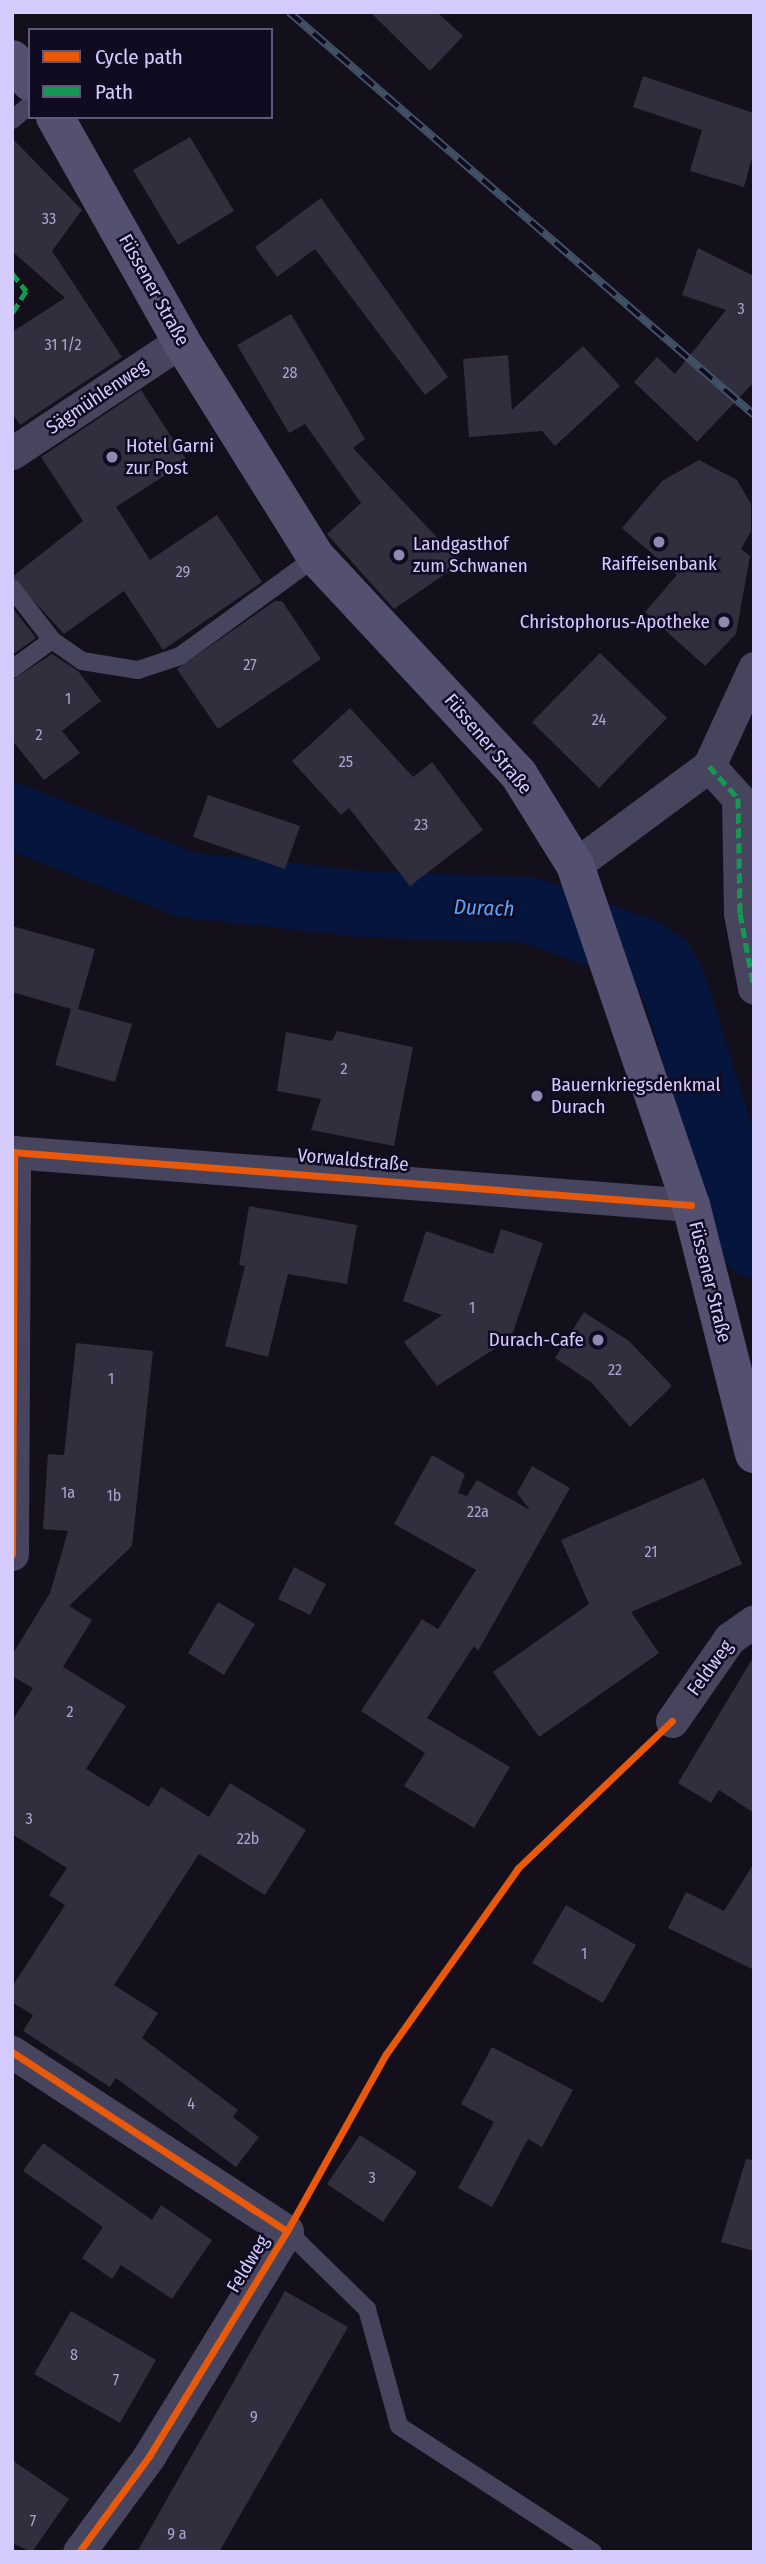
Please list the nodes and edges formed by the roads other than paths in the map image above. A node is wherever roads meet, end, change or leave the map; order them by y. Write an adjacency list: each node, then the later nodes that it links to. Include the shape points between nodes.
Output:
1 (12, 59): 2 (main road)
2 (28, 79)
3 (28, 107): 5 (lane)
4 (56, 119): 6 (main road, Füssener Straße)
5 (12, 120)
6 (181, 341): 7 (street, Sägmühlenweg); 8 (main road, Füssener Straße)
7 (12, 453)
8 (316, 557): 10 (lane, via 159,665 108,668 82,661); 14 (main road, Füssener Straße, via 519,775)
9 (12, 588): 10 (lane)
10 (52, 640): 11 (lane)
11 (12, 669)
12 (753, 674): 13 (street)
13 (709, 766): 14 (street); 15 (street, via 738,798 740,913)
14 (575, 864): 17 (main road, Füssener Straße)
15 (754, 988)
16 (13, 1152): 17 (street, Vorwaldstraße); 19 (street)
17 (691, 1205): 18 (main road, Füssener Straße)
18 (754, 1454)
19 (14, 1499): 20 (street)
20 (12, 1554)
21 (754, 1621): 22 (street, Feldweg, via 730,1638)
22 (672, 1721)
23 (12, 2052): 24 (street, Feldweg)
24 (287, 2231): 25 (street, Feldweg, via 150,2455); 26 (lane, via 367,2309 399,2426)
25 (79, 2552)
26 (593, 2552)

